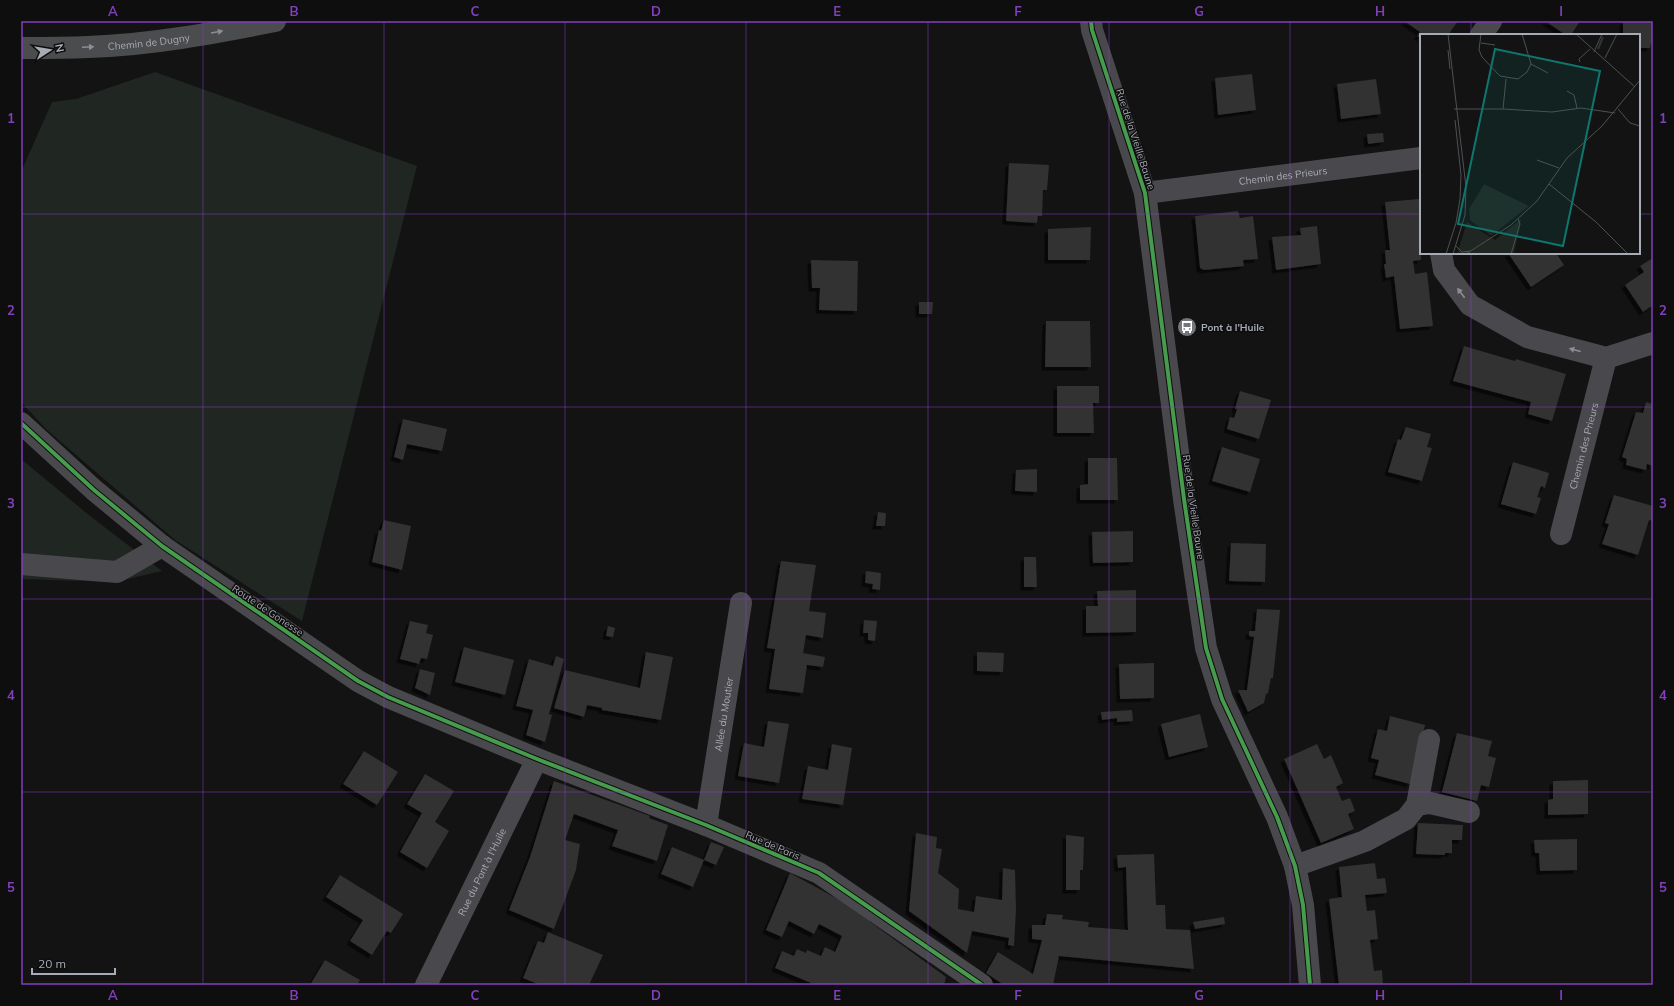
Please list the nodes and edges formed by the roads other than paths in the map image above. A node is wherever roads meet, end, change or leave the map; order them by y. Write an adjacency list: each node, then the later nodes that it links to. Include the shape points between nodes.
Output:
1 (275, 21): 5 (main road, Chemin de Dugny, one-way to 1, via 129,44)
2 (1091, 21): 7 (street, Rue de la Vieille Baune)
3 (1491, 21): 4 (street)
4 (1482, 34)
5 (21, 48)
6 (1420, 158): 7 (street, Chemin des Prieurs)
7 (1145, 192): 21 (street, Rue de la Vieille Baune, via 1184,499 1206,648 1222,699 1277,817)
8 (1441, 254): 10 (street, one-way to 8, via 1527,338 1470,304 1444,270)
9 (1653, 343): 10 (street)
10 (1606, 358): 12 (street, Chemin des Prieurs)
11 (21, 423): 13 (street, Route de Gonesse, via 94,490)
12 (1561, 534)
13 (162, 546): 14 (street, via 116,572); 17 (street, Route de Gonesse, via 358,681 388,697)
14 (21, 564)
15 (741, 603): 20 (street, Allée du Moutier)
16 (1429, 740): 18 (street)
17 (537, 760): 20 (street, Rue de Paris); 22 (street, Rue du Pont à l'Huile)
18 (1417, 805): 19 (street, via 1430,803); 21 (street, via 1406,819 1365,841)
19 (1469, 812)
20 (706, 825): 23 (street, Rue de Paris, via 819,873)
21 (1295, 866): 24 (street, Rue de la Vieille Baune, via 1303,905)
22 (426, 985)
23 (982, 985)
24 (1310, 985)

